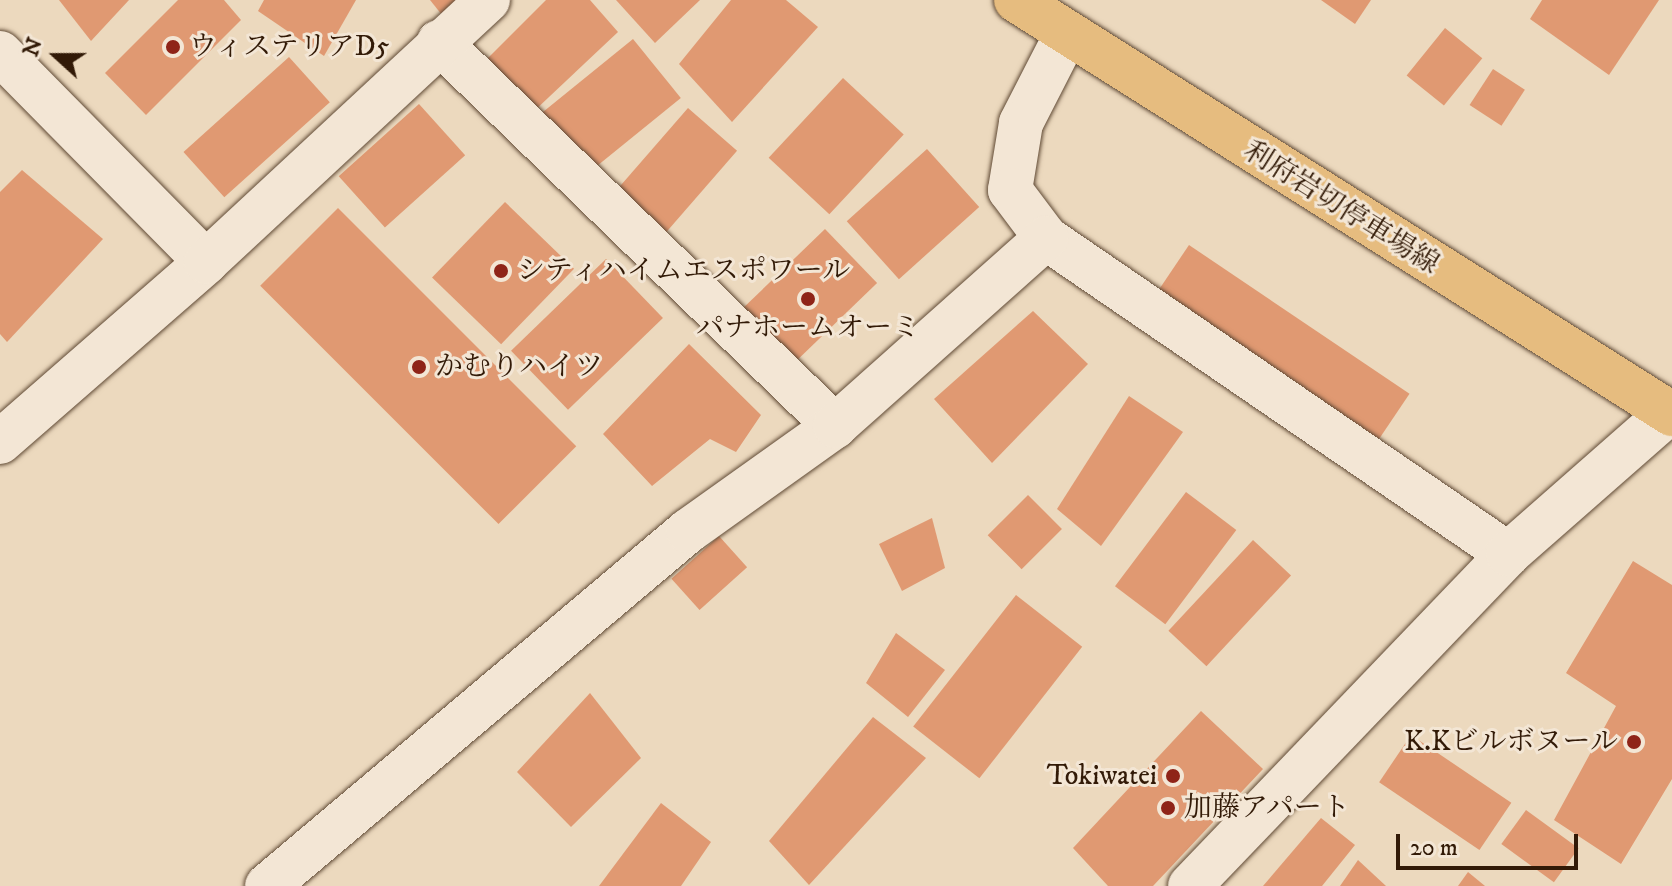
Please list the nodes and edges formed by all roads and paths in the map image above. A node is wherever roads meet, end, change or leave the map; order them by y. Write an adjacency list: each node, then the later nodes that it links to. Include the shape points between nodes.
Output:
1 (488, 0): 4 (street)
2 (1016, 0): 3 (main road, 利府岩切停車場線)
3 (1066, 35): 6 (street, via 1021,123 1010,190); 8 (main road, 利府岩切停車場線)
4 (439, 42): 7 (street); 9 (street)
5 (0, 53): 7 (street)
6 (1046, 238): 9 (street); 11 (street)
7 (206, 262): 10 (street)
8 (1671, 413): 11 (street)
9 (835, 426): 12 (street, via 688,531)
10 (0, 442)
11 (1508, 554): 13 (street)
12 (267, 886)
13 (1190, 886)

